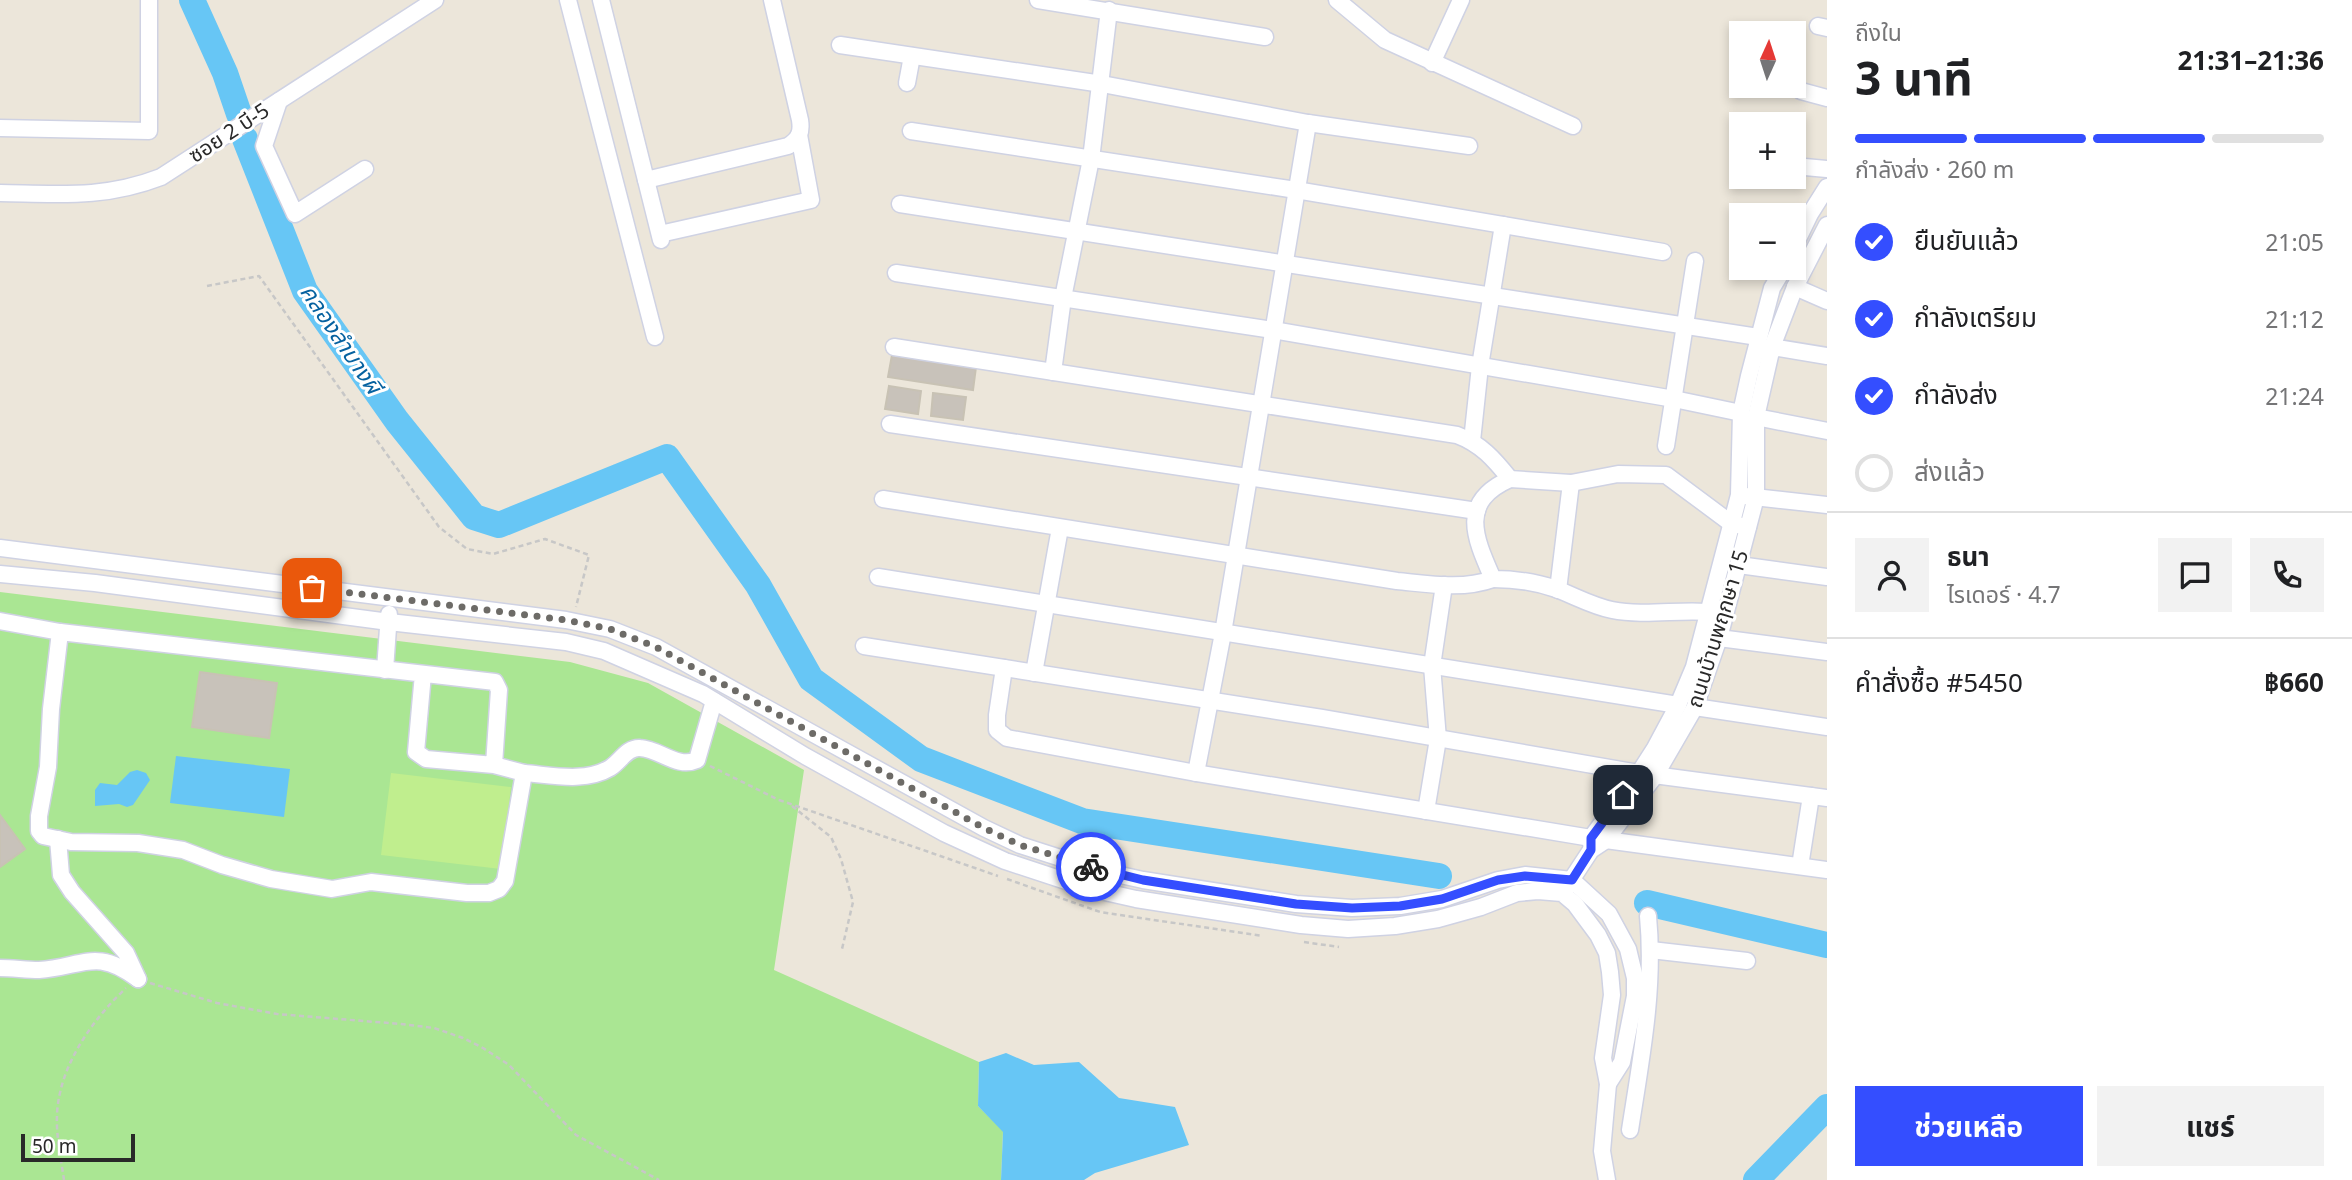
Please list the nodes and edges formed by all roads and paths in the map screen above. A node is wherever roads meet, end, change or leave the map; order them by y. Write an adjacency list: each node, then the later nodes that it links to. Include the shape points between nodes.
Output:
1 (149, 0): 21 (street, via 149,131)
2 (568, 0): 50 (street)
3 (600, 0): 29 (street)
4 (772, 0): 23 (street, via 800,120)
5 (1038, 0): 9 (street)
6 (1337, 0): 13 (street, via 1385,40)
7 (1461, 0): 13 (street)
8 (427, 2): 18 (street, ซอย 2 บี-5)
9 (1109, 10): 10 (street); 15 (street)
10 (1265, 37)
11 (840, 45): 12 (street)
12 (912, 55): 14 (street); 15 (street)
13 (1432, 62): 20 (street)
14 (907, 83)
15 (1102, 84): 19 (street); 25 (street)
16 (1806, 92): 17 (street)
17 (1827, 98)
18 (279, 101): 27 (street, via 264,146 295,214); 31 (street, ซอย 2 บี-5, via 160,177 133,188 73,195)
19 (1308, 123): 24 (street); 30 (street)
20 (1573, 126)
21 (0, 128)
22 (911, 131): 25 (street)
23 (799, 135): 29 (street, via 788,146); 29 (street, via 811,200 661,237)
24 (1469, 146)
25 (1091, 159): 30 (street); 37 (street)
26 (1806, 167): 28 (street)
27 (365, 169)
28 (1827, 169)
29 (646, 180)
30 (1296, 190): 34 (street); 40 (street)
31 (0, 193)
32 (1825, 194): 36 (street)
33 (900, 204): 37 (street)
34 (1503, 225): 38 (street); 45 (street)
35 (1827, 225): 44 (street, ถนนบ้านพฤกษา 15)
36 (1806, 226)
37 (1076, 230): 40 (street); 46 (street)
38 (1663, 252)
39 (1695, 261): 48 (street)
40 (1284, 262): 45 (street); 49 (street)
41 (896, 273): 46 (street)
42 (1777, 280): 51 (street, ถนนบ้านพฤกษา 15)
43 (206, 286): 86 (path, via 259,276 439,527 467,549 493,554 545,539 589,555)
44 (1796, 287): 47 (street); 53 (street, ถนนบ้านพฤกษา 15)
45 (1490, 295): 48 (street); 55 (street)
46 (1063, 298): 49 (street); 56 (street)
47 (1827, 301)
48 (1686, 327): 51 (street); 57 (street)
49 (1273, 330): 55 (street); 58 (street)
50 (655, 337)
51 (1758, 337): 59 (street, ถนนบ้านพฤกษา 15)
52 (894, 347): 56 (street)
53 (1772, 347): 54 (street); 59 (street, ถนนบ้านพฤกษา 15)
54 (1827, 356)
55 (1480, 366): 57 (street); 62 (street)
56 (1053, 372): 58 (street)
57 (1674, 399): 59 (street); 63 (street)
58 (1260, 405): 62 (street); 64 (street)
59 (1748, 415): 61 (street); 67 (street, ถนนบ้านพฤกษา 15)
60 (890, 424): 64 (street)
61 (1827, 431)
62 (1472, 441): 65 (street, via 1490,453)
63 (1666, 446)
64 (1248, 478): 70 (street); 74 (street)
65 (1510, 479): 66 (street); 70 (street, via 1487,491)
66 (1572, 482): 71 (street, via 1618,474 1666,475); 81 (street)
67 (1748, 496): 69 (street); 71 (street, ถนนบ้านพฤกษา 15)
68 (883, 499): 72 (street)
69 (1827, 505)
70 (1477, 511): 79 (street, via 1475,533)
71 (1740, 526): 75 (street, ถนนบ้านพฤกษา 15); 84 (street, ถนนบ้านพฤกษา 15)
72 (1060, 527): 74 (street); 83 (street)
73 (0, 548): 82 (street)
74 (1236, 556): 80 (street); 89 (street)
75 (1739, 565): 78 (street); 84 (street, ถนนบ้านพฤกษา 15)
76 (0, 573): 87 (street)
77 (878, 577): 83 (street)
78 (1827, 577)
79 (1493, 579): 80 (street); 81 (street)
80 (1444, 585): 93 (street)
81 (1558, 590): 84 (street, via 1590,604 1633,614)
82 (390, 598): 86 (street); 87 (street)
83 (1046, 604): 89 (street); 96 (street)
84 (1717, 613): 90 (street, ถนนบ้านพฤกษา 15); 100 (street, ถนนบ้านพฤกษา 15)
85 (0, 621): 88 (street)
86 (573, 621): 115 (street, via 656,647 984,828 1020,845 1098,870 1296,904 1352,908 1442,899 1525,876)
87 (389, 622): 95 (street); 99 (street, via 566,642 604,651)
88 (60, 632): 95 (street); 111 (street, via 38,825 43,836)
89 (1223, 633): 93 (street); 98 (street)
90 (1719, 638): 92 (street); 101 (street, ถนนบ้านพฤกษา 15)
91 (864, 646): 94 (street)
92 (1827, 652)
93 (1432, 666): 100 (street); 103 (street)
94 (1004, 668): 96 (street); 107 (street, via 997,730 1007,738)
95 (385, 670): 97 (street)
96 (1034, 673): 98 (street)
97 (423, 674): 105 (street, via 498,685); 105 (street, via 418,756)
98 (1209, 700): 103 (street); 107 (street)
99 (714, 701): 104 (street); 115 (street, via 944,833 1005,861 1136,899 1348,929 1438,919 1517,893)
100 (1678, 705): 108 (street, ถนนบ้านพฤกษา 15)
101 (1695, 708): 102 (street); 108 (street, ถนนบ้านพฤกษา 15)
102 (1827, 727)
103 (1438, 739): 108 (street); 110 (street)
104 (697, 760): 106 (street, via 681,762 638,748 592,774); 117 (path, via 797,808 831,837 853,902)
105 (494, 765): 106 (street)
106 (524, 773): 111 (street, via 505,881 489,893 371,882 332,889 271,879 183,850)
107 (1196, 773): 110 (street)
108 (1647, 774): 109 (street); 112 (street, ถนนบ้านพฤกษา 15)
109 (1819, 797): 113 (street)
110 (1426, 811): 112 (street)
111 (58, 839): 121 (street, via 61,875 126,953)
112 (1596, 843): 113 (street); 115 (street, ถนนบ้านพฤกษา 15)
113 (1800, 866): 114 (street)
114 (1827, 870)
115 (1567, 887): 122 (street, via 1606,953 1612,995 1603,1058); 122 (street, via 1609,914 1628,949 1635,978 1622,1062)
116 (1648, 916): 118 (street)
117 (842, 949)
118 (1651, 950): 119 (street); 123 (street, via 1645,1044 1631,1123)
119 (1747, 961)
120 (0, 968): 121 (street, via 38,970 88,960 111,963)
121 (138, 979): 124 (path, via 92,1027 70,1066 57,1115); 125 (path, via 217,1003 277,1014 434,1028 463,1038 509,1065 576,1135)
122 (1608, 1084): 123 (street)
123 (1604, 1112): 126 (street, via 1602,1151)
124 (64, 1180)
125 (659, 1180)
126 (1607, 1180)

